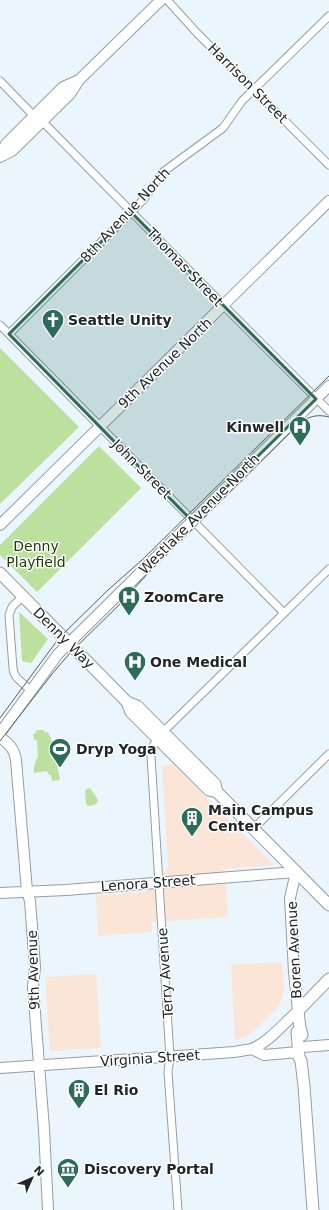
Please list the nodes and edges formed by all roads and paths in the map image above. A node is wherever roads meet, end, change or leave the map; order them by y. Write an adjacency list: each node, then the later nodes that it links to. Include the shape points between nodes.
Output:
1 (161, 0): 6 (main road, via 79,80 63,87)
2 (167, 0): 5 (street, Harrison Street)
3 (329, 16): 5 (street, 8th Avenue North)
4 (0, 81): 6 (street, Thomas Street)
5 (254, 90): 8 (street, Harrison Street); 10 (street, 8th Avenue North, via 242,101 223,128 163,172 144,199)
6 (38, 119): 7 (main road, via 6,144); 10 (street, Thomas Street)
7 (0, 157)
8 (329, 165)
9 (329, 201): 11 (main road, 9th Avenue North)
10 (131, 212): 11 (street, Thomas Street); 13 (street, 8th Avenue North)
11 (223, 306): 15 (street, Thomas Street); 17 (main road, 9th Avenue North)
12 (0, 325): 13 (street, John Street)
13 (9, 334): 17 (street, John Street)
14 (329, 386): 15 (main road, Westlake Avenue North)
15 (316, 398): 16 (street, Thomas Street); 18 (main road, Westlake Avenue North)
16 (329, 411)
17 (100, 427): 18 (street, John Street); 19 (main road, 9th Avenue North)
18 (192, 521): 23 (street, John Street); 24 (main road, Westlake Avenue North)
19 (0, 525)
20 (329, 569): 23 (street)
21 (0, 573): 22 (main road, Denny Way)
22 (22, 596): 24 (main road, Denny Way); 25 (street, via 12,607 9,615 13,668 17,678)
23 (284, 613): 27 (street)
24 (69, 643): 25 (main road, Westlake Avenue North); 27 (main road, Denny Way, via 127,702 137,706)
25 (31, 691): 26 (main road, Westlake Avenue North)
26 (0, 732)
27 (160, 735): 30 (main road, Denny Way, via 215,784 217,792); 32 (street, Terry Avenue, via 151,751)
28 (0, 737): 33 (main road, 9th Avenue, via 9,743 15,755)
29 (329, 754): 30 (street)
30 (253, 829): 31 (main road, Denny Way)
31 (296, 872): 32 (main road, Lenora Street); 35 (main road, Denny Way); 37 (main road, Boren Avenue, via 290,898)
32 (158, 883): 33 (main road, Lenora Street); 41 (street, Terry Avenue)
33 (27, 891): 34 (main road, Lenora Street); 42 (main road, 9th Avenue, via 35,967 33,987)
34 (0, 893)
35 (329, 905)
36 (329, 979): 37 (main road)
37 (298, 1011): 39 (main road, via 269,1039); 40 (main road, Boren Avenue, via 302,1032)
38 (329, 1045): 40 (main road, Virginia Street)
39 (252, 1049): 40 (main road, Virginia Street, via 264,1055); 41 (main road, Virginia Street)
40 (301, 1053): 46 (main road, Boren Avenue)
41 (170, 1057): 42 (main road, Virginia Street); 45 (street, Terry Avenue, via 168,1072)
42 (39, 1065): 43 (main road, Virginia Street); 44 (main road, 9th Avenue)
43 (0, 1068)
44 (48, 1210)
45 (178, 1210)
46 (313, 1210)

